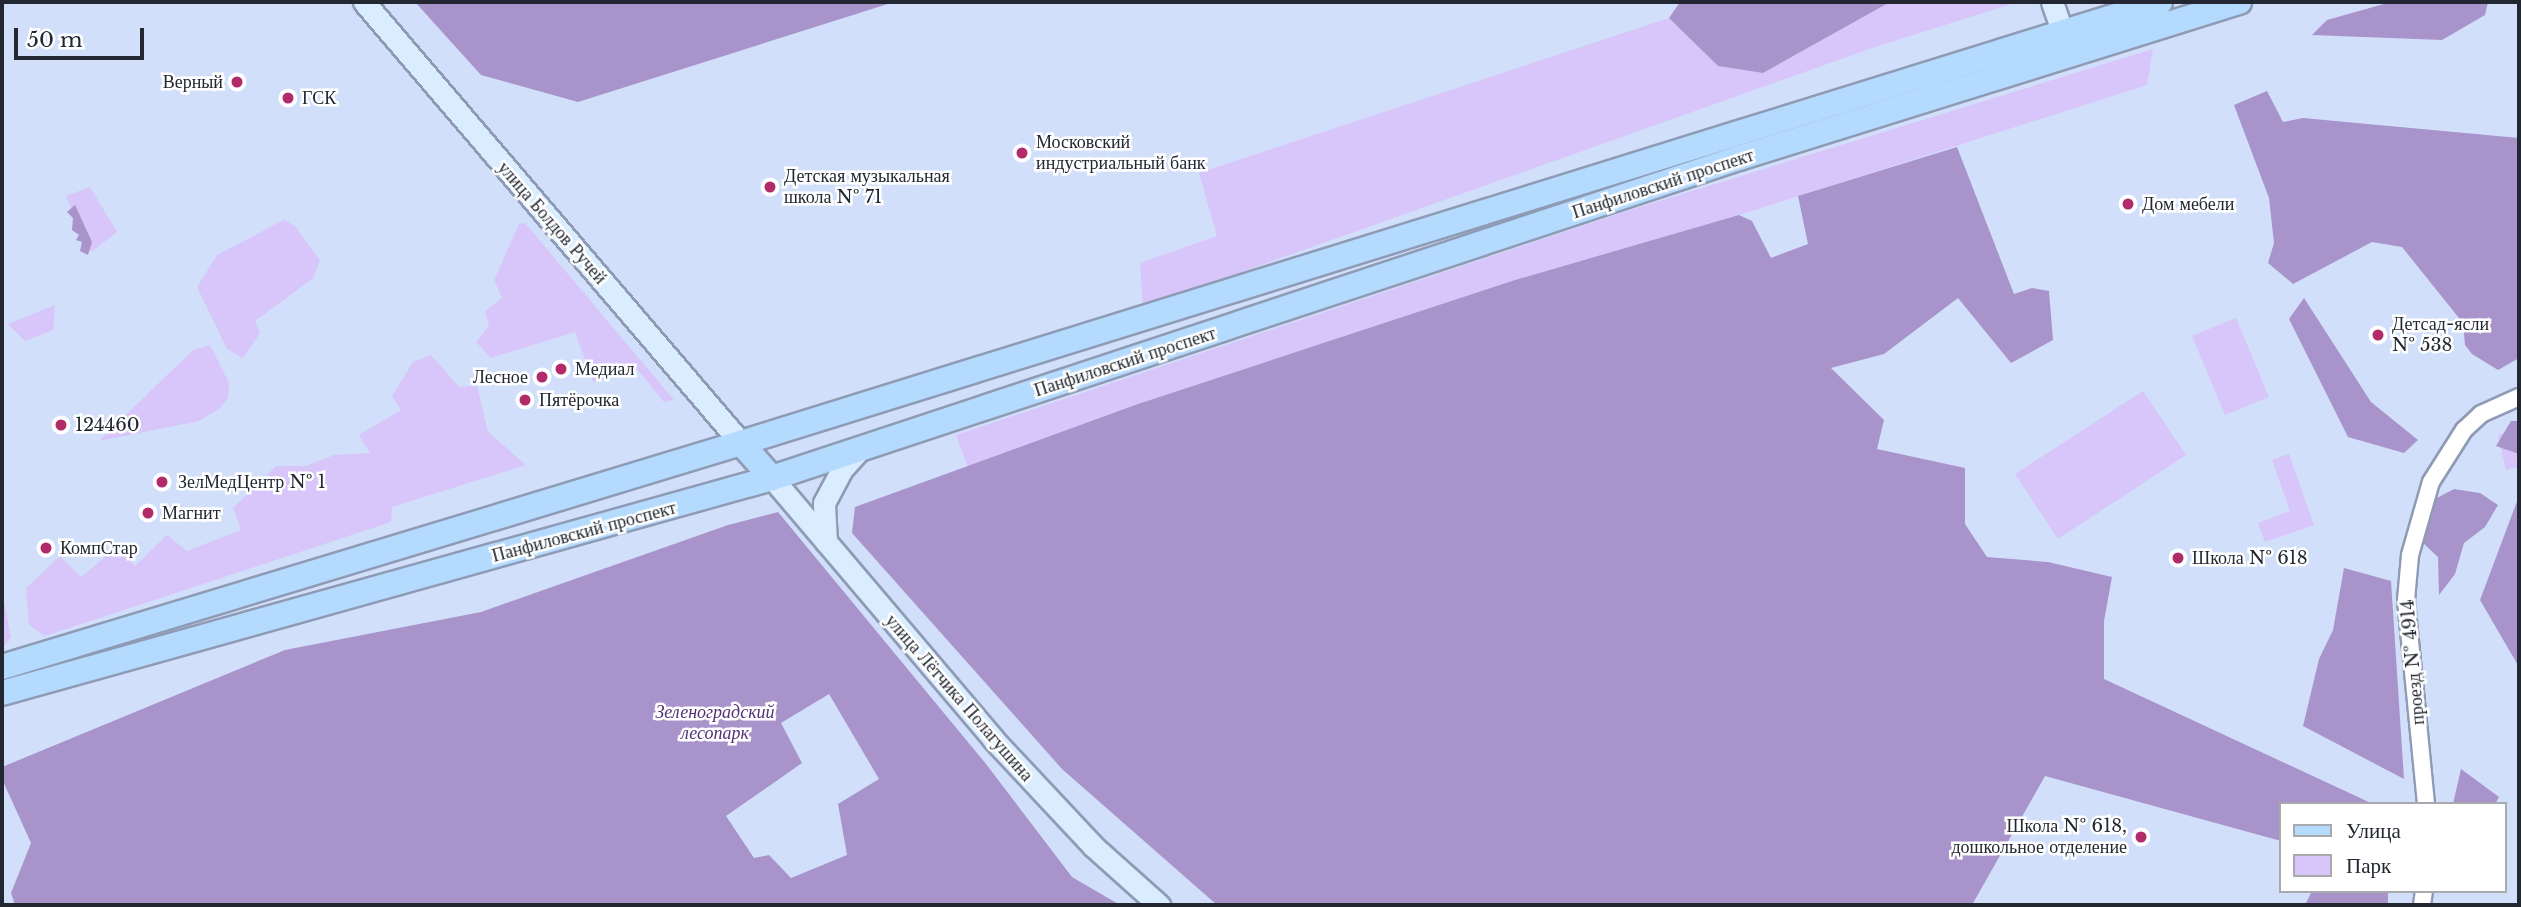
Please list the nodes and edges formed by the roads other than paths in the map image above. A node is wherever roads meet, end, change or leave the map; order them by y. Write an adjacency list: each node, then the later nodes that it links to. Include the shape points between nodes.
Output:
1 (364, 2): 7 (street, улица Болдов Ручей)
2 (2052, 2): 5 (street)
3 (2160, 2): 5 (main road, Панфиловский проспект)
4 (2239, 2): 5 (main road, Панфиловский проспект)
5 (2066, 43): 7 (main road, Панфиловский проспект); 8 (main road, Панфиловский проспект, via 1739,158)
6 (2519, 397): 13 (street, проезд № 4914, via 2481,414 2458,438 2431,482 2410,555 2406,600)
7 (741, 443): 9 (main road); 11 (main road, Панфиловский проспект)
8 (859, 450): 9 (main road, Панфиловский проспект); 10 (street, via 824,503)
9 (772, 478): 10 (street, улица Лётчика Полагушина); 12 (main road, Панфиловский проспект)
10 (827, 544): 14 (street, улица Лётчика Полагушина, via 993,739 1093,846)
11 (2, 667)
12 (2, 693)
13 (2426, 802)
14 (1159, 905)

